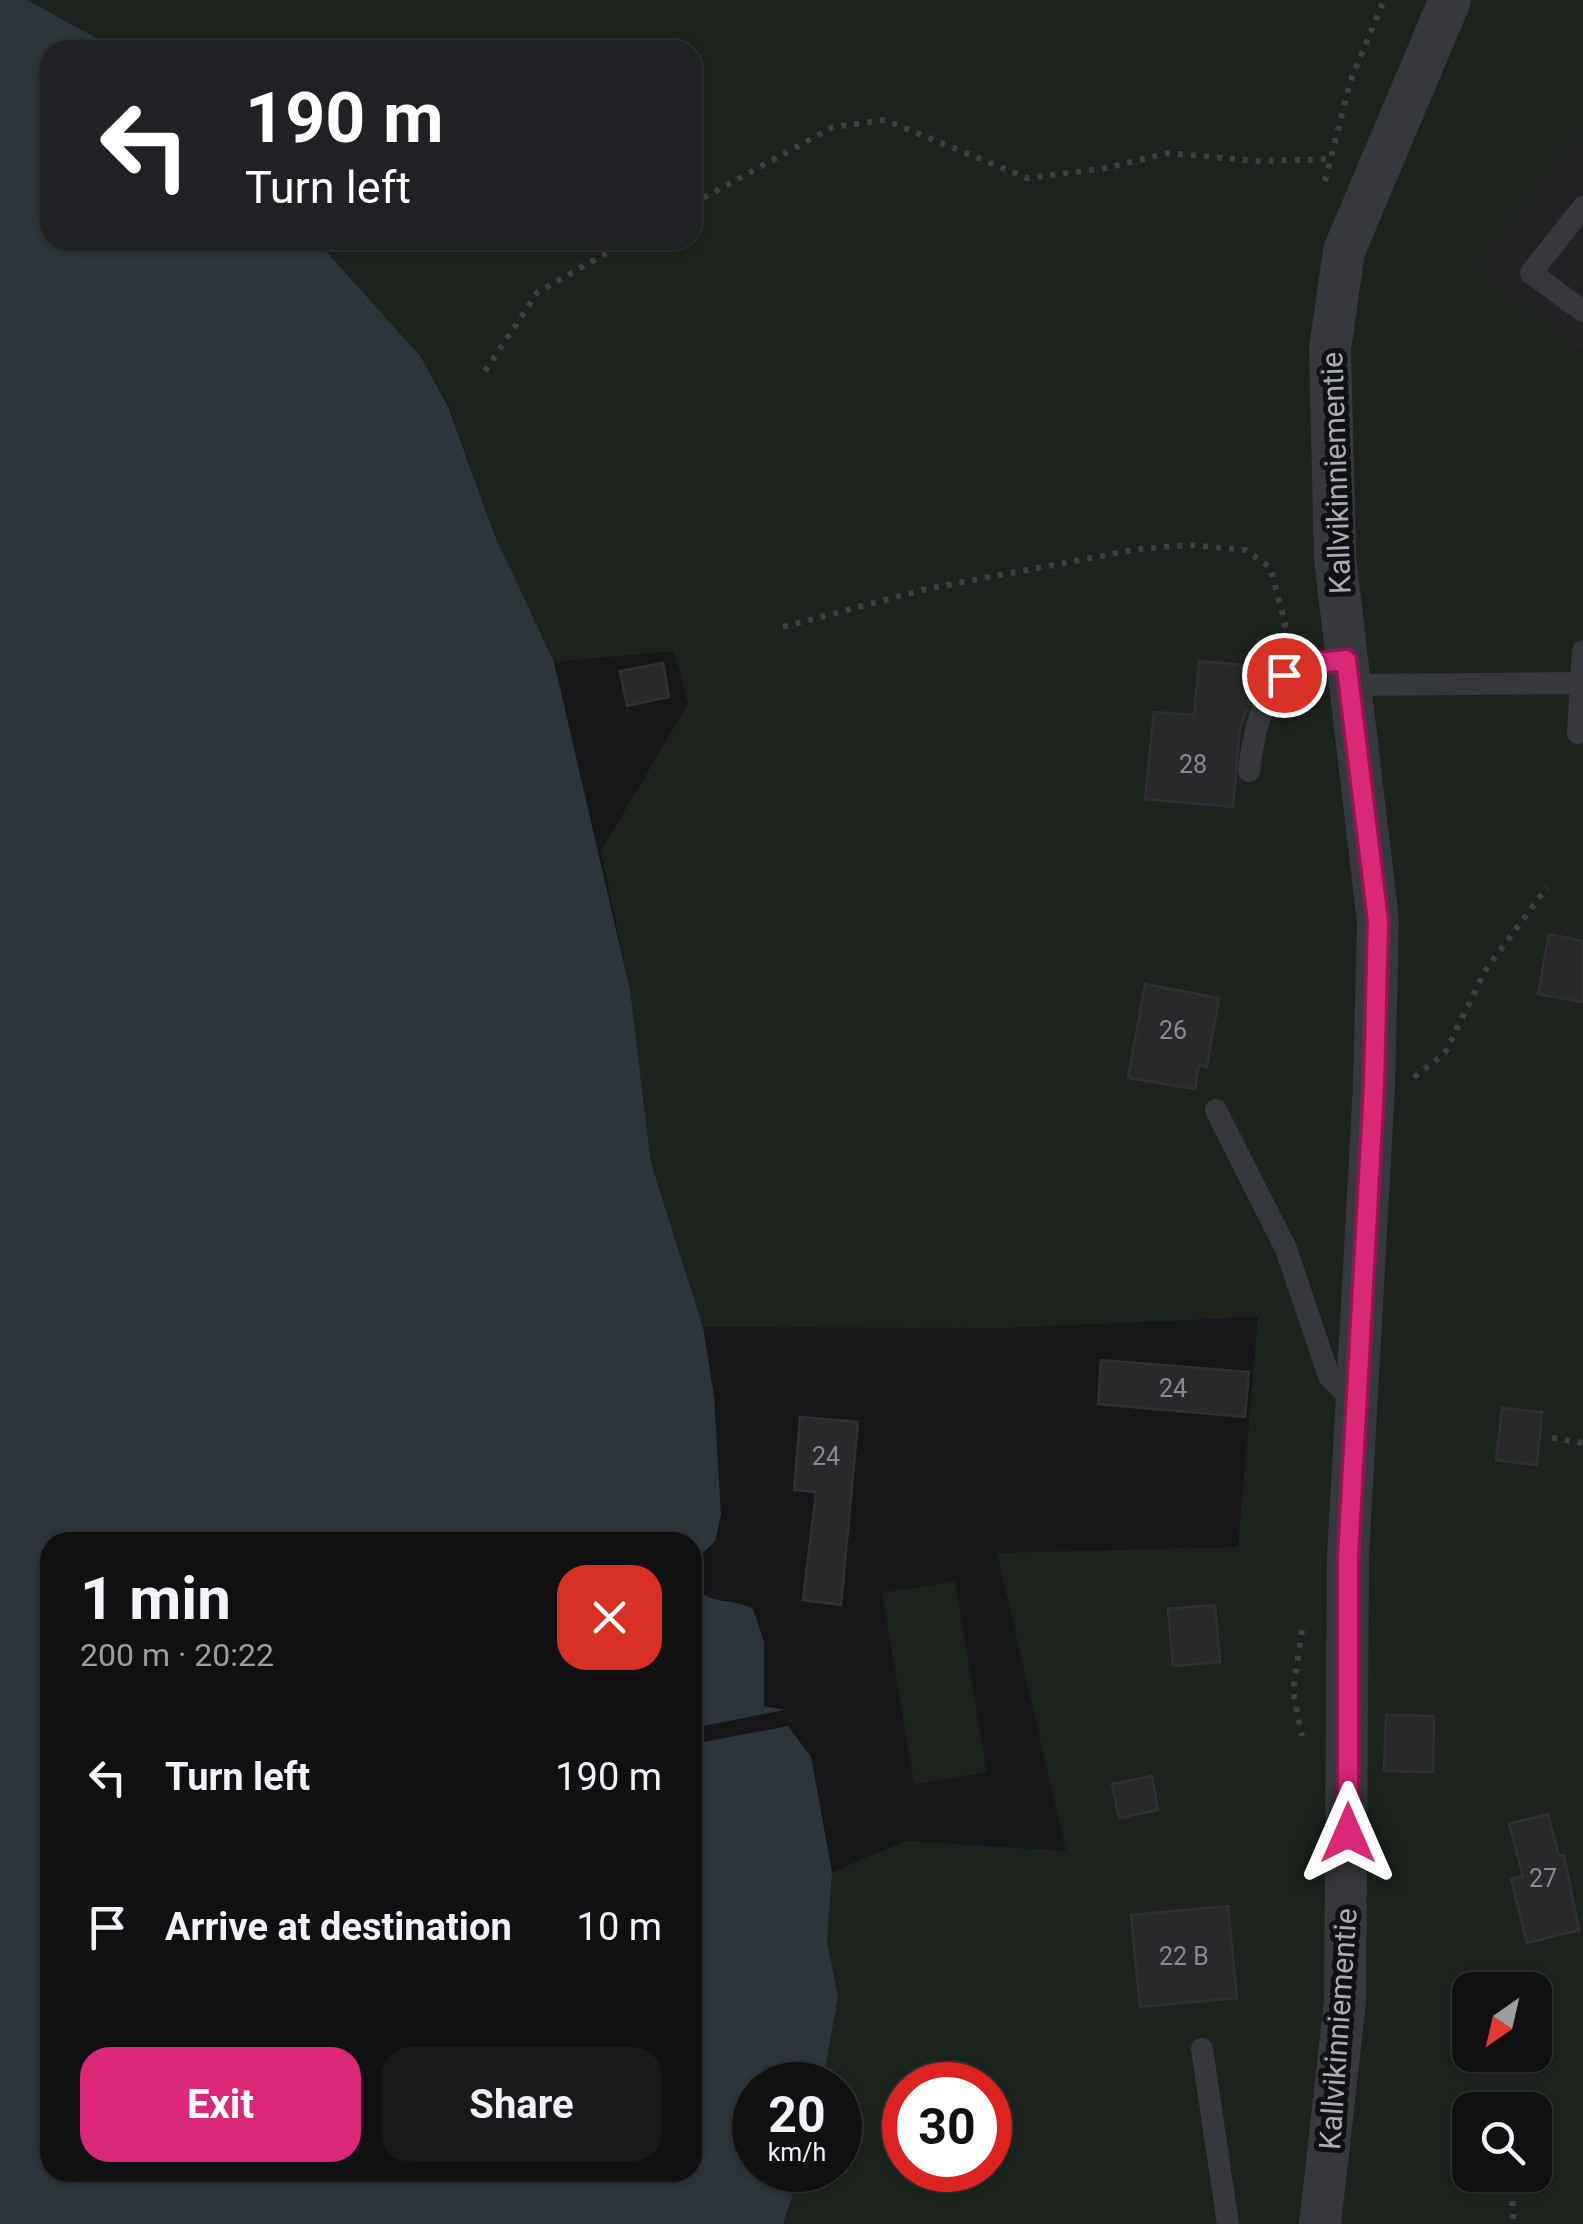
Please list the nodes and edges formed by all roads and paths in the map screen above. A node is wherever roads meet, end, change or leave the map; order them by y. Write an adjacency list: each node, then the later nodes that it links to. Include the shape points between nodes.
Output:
1 (1384, 0): 4 (path, via 1350,82)
2 (1454, 6): 3 (street, Kallvikinniementie)
3 (1384, 157): 4 (path); 13 (street, Kallvikinniementie, via 1344,251 1330,349 1335,558)
4 (1330, 160): 5 (path); 6 (path, via 1256,162 1168,152 1027,178 885,120 833,127)
5 (1322, 194)
6 (702, 199)
7 (1583, 207): 9 (lane, via 1532,272)
8 (612, 250): 10 (path, via 538,292)
9 (1583, 311)
10 (485, 372)
11 (783, 627): 14 (path, via 926,589 1139,548 1245,550 1270,567 1284,623)
12 (1583, 651): 15 (lane)
13 (1348, 672): 14 (lane, via 1300,665); 15 (lane); 19 (street, Kallvikinniementie, via 1378,921)
14 (1284, 675): 17 (lane, via 1270,695)
15 (1578, 683): 16 (lane)
16 (1578, 733)
17 (1249, 771)
18 (1547, 886): 19 (path, via 1485,971 1445,1053 1405,1082)
19 (1374, 1086): 21 (street, Kallvikinniementie)
20 (1216, 1110): 21 (lane, via 1286,1249 1329,1376)
21 (1356, 1404): 29 (street, Kallvikinniementie, via 1348,1557 1345,2002)
22 (1552, 1438): 23 (path)
23 (1583, 1442)
24 (1305, 1612): 25 (path, via 1293,1691)
25 (1304, 1744)
26 (1202, 2049): 28 (lane)
27 (1512, 2192): 30 (path)
28 (1228, 2224)
29 (1320, 2224)
30 (1513, 2224)

